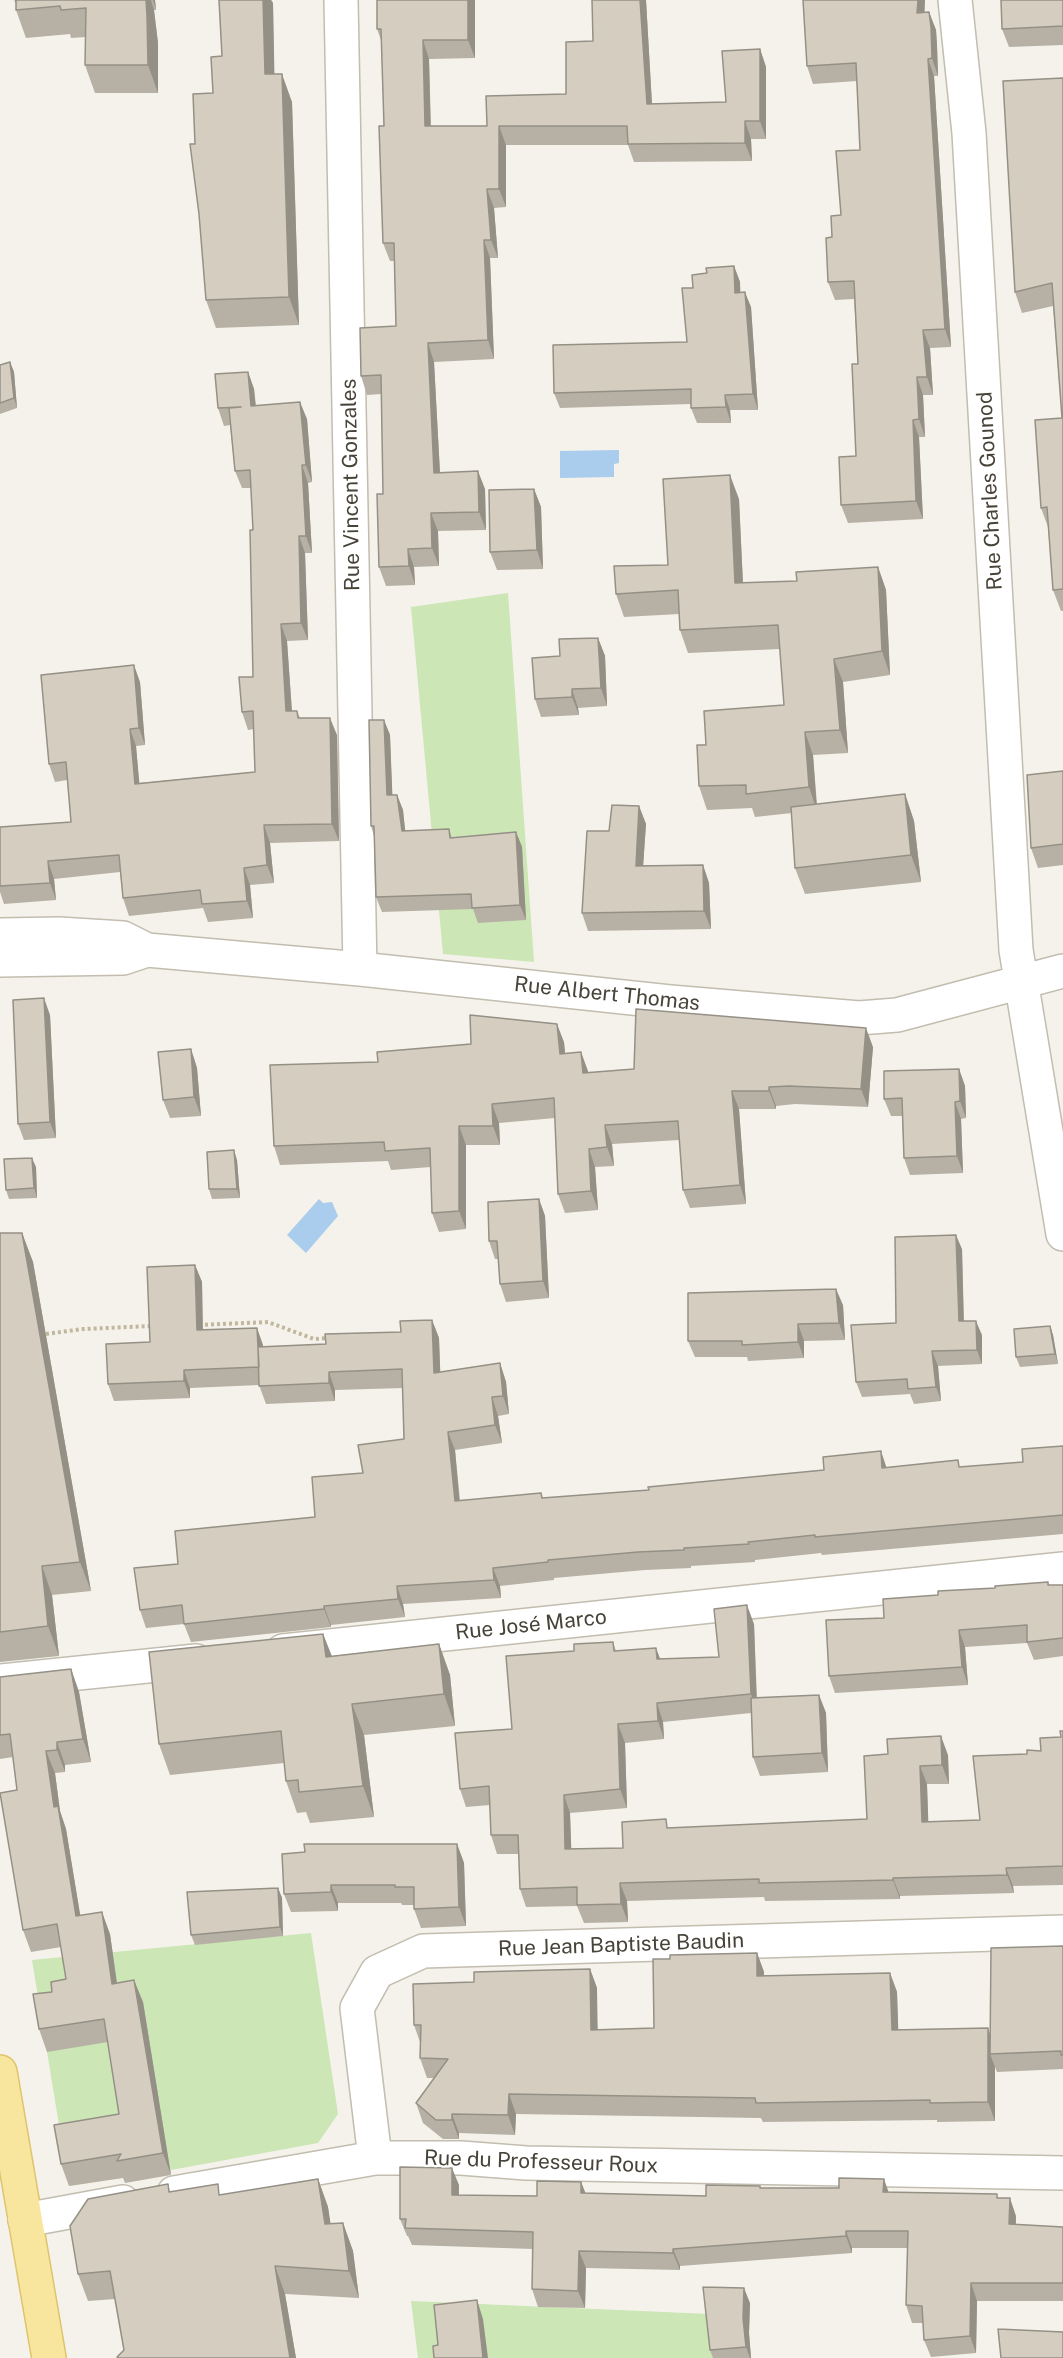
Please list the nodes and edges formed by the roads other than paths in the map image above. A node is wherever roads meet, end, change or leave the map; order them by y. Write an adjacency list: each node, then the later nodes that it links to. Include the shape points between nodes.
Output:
1 (341, 0): 6 (street, Rue Vincent Gonzales)
2 (955, 0): 8 (street, Rue Charles Gounod, via 969,134)
3 (0, 935): 4 (street, Rue Albert Thomas, via 123,938)
4 (147, 950): 5 (street, Rue Albert Thomas, via 123,958); 6 (street, Rue Albert Thomas)
5 (0, 960)
6 (360, 969): 8 (street, Rue Albert Thomas, via 860,1018 897,1015)
7 (1063, 971): 8 (street, Rue Albert Thomas)
8 (1020, 982): 9 (street, Rue Charles Gounod)
9 (1063, 1234)
10 (1063, 1569): 11 (street, Rue José Marco)
11 (259, 1654)
12 (224, 1658): 13 (street)
13 (0, 1681)
14 (1063, 1932): 16 (street, Rue Jean Baptiste Baudin, via 423,1951 377,1972 357,2008)
15 (0, 2072): 18 (main road)
16 (375, 2158): 17 (street, Rue du Professeur Roux); 18 (street, Rue du Professeur Roux)
17 (1063, 2173)
18 (16, 2207): 19 (main road)
19 (49, 2358)

